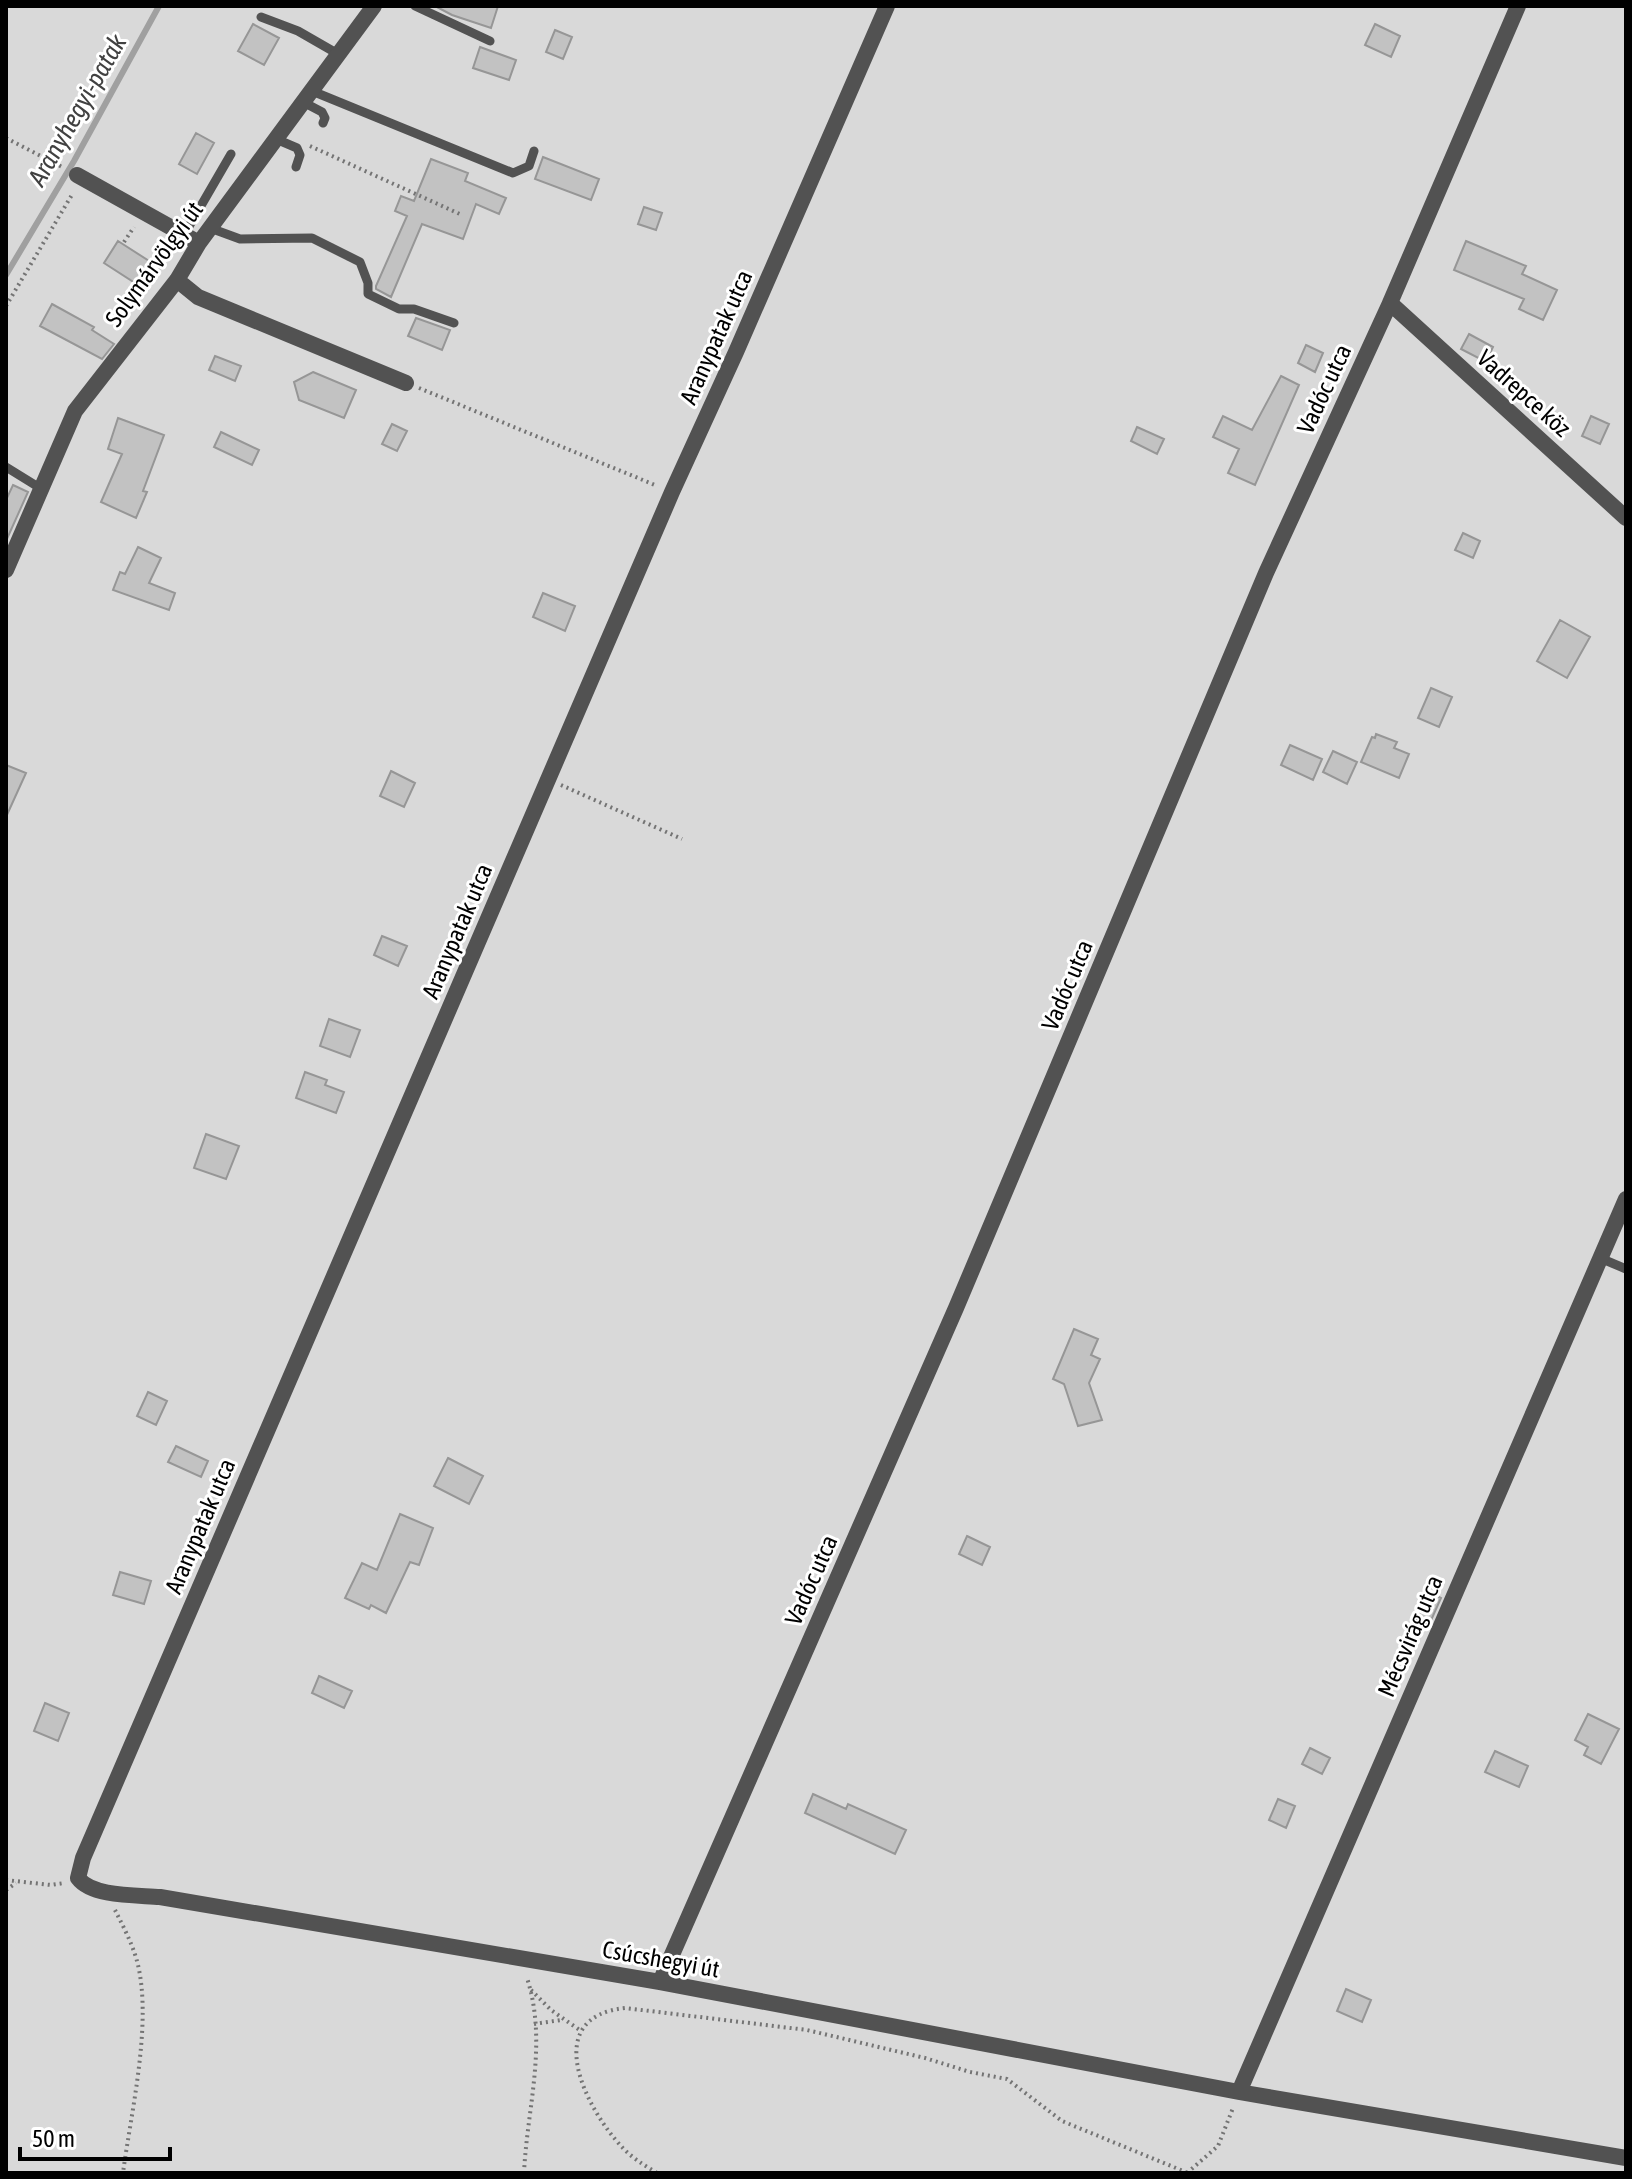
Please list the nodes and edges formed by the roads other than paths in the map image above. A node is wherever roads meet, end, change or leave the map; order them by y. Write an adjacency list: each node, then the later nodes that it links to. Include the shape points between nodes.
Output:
1 (374, 6): 7 (street, Solymárvölgyi út)
2 (415, 6): 6 (lane)
3 (887, 6): 28 (street, Aranypatak utca, via 548,779)
4 (1518, 6): 18 (street, Vadóc utca)
5 (261, 17): 7 (lane)
6 (490, 41)
7 (338, 54): 8 (street, Solymárvölgyi út)
8 (307, 97): 9 (lane, via 322,112); 10 (street, Solymárvölgyi út); 11 (lane, via 513,173 529,166)
9 (323, 123)
10 (276, 139): 13 (lane, via 297,148); 15 (street, Solymárvölgyi út)
11 (534, 151)
12 (231, 154): 16 (lane)
13 (296, 167)
14 (80, 176): 16 (street)
15 (210, 228): 16 (street, Solymárvölgyi út); 19 (lane, via 240,239 312,238 360,262 368,294 399,309)
16 (192, 239): 17 (street, Solymárvölgyi út)
17 (177, 280): 20 (street, via 198,297); 22 (street, Solymárvölgyi út, via 75,411)
18 (1390, 303): 23 (street, Vadrepce köz); 29 (street, Vadóc utca, via 1266,573 956,1308)
19 (454, 323)
20 (406, 383)
21 (6, 467): 22 (lane)
22 (40, 488): 24 (street, Solymárvölgyi út)
23 (1626, 518)
24 (8, 559)
25 (1626, 1199): 26 (street, Mécsvirág utca)
26 (1600, 1258): 27 (lane); 30 (street, Mécsvirág utca)
27 (1626, 1269)
28 (78, 1878): 29 (street, Csúcshegyi út, via 100,1891)
29 (660, 1982): 30 (street, Csúcshegyi út)
30 (1239, 2092): 31 (street, Csúcshegyi út)
31 (1626, 2158)

